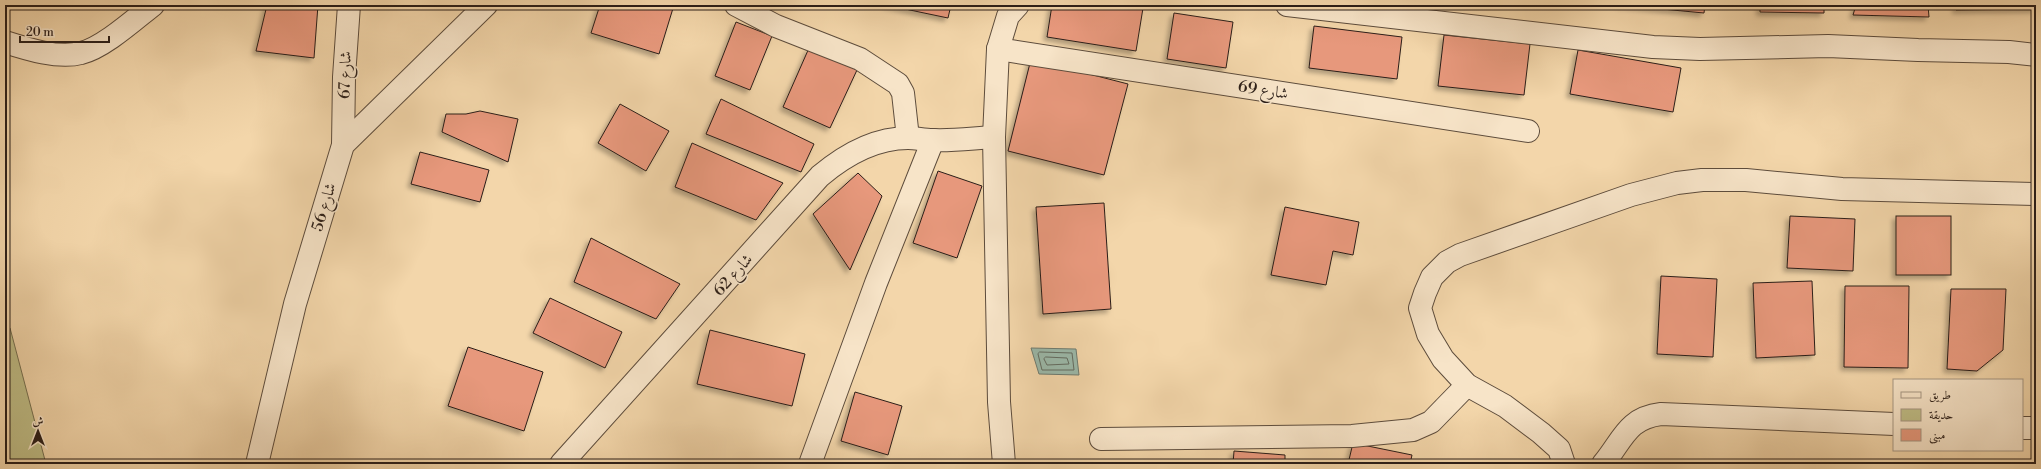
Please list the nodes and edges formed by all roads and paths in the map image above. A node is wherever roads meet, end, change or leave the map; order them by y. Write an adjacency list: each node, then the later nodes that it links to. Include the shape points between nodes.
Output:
1 (154, 5): 7 (street, via 96,47 82,53 57,53)
2 (349, 5): 14 (street, شارع 67)
3 (486, 5): 14 (street, شارع 56)
4 (736, 5): 12 (street, via 776,26 860,59 898,84 903,93)
5 (1018, 5): 8 (street, via 1008,16)
6 (1287, 5): 9 (street, via 1653,47 1700,49 1828,46)
7 (5, 42)
8 (998, 49): 10 (street, شارع 69); 11 (street)
9 (2036, 55)
10 (1528, 131)
11 (994, 137): 13 (street, شارع 62); 24 (street, via 999,402)
12 (908, 138): 13 (street, شارع 62); 22 (street, شارع 62, via 887,140 867,146 839,160 820,176)
13 (933, 140): 23 (street, via 876,283)
14 (343, 145): 21 (street, شارع 56, via 295,304)
15 (2036, 194): 16 (street, via 1842,189 1746,180 1702,180 1677,183 1631,195 1460,255 1447,262 1432,277 1420,308 1423,323 1444,359)
16 (1466, 385): 20 (street, via 1431,422 1414,430 1352,436); 25 (street, via 1505,406 1541,433 1559,449)
17 (1893, 424): 26 (street, via 1648,415 1636,421)
18 (2023, 428): 19 (street)
19 (2036, 428)
20 (1102, 439)
21 (256, 464)
22 (561, 464)
23 (810, 464)
24 (1004, 464)
25 (1564, 464)
26 (1603, 464)

